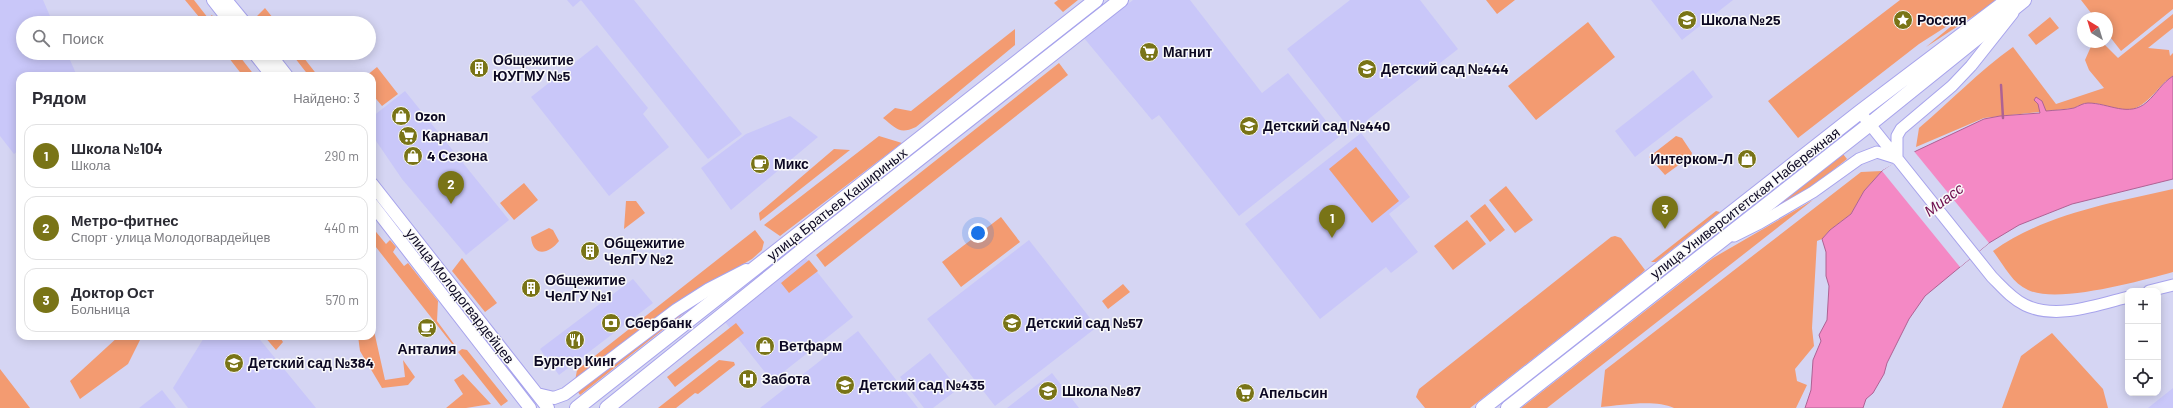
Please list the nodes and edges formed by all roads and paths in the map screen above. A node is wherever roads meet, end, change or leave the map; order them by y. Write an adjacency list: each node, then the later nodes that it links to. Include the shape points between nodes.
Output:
1 (213, 0): 6 (main road)
2 (226, 0): 7 (main road)
3 (1096, 0): 18 (main road, улица Братьев Кашириных)
4 (1121, 0): 26 (main road, улица Братьев Кашириных)
5 (2018, 1): 12 (main road, улица Университетская Набережная); 13 (main road, улица Университетская Набережная); 14 (street, via 1971,66 1952,86 1901,129 1897,136)
6 (226, 16)
7 (239, 16)
8 (259, 60): 10 (main road)
9 (274, 60): 11 (main road)
10 (269, 72)
11 (284, 72)
12 (1860, 112): 13 (street); 27 (main road, улица Университетская Набережная)
13 (1870, 124): 14 (street); 17 (main road, улица Университетская Набережная)
14 (1897, 159): 17 (street, via 1877,152 1859,159 1813,192); 21 (street, via 1992,277 2025,305 2037,309 2068,310)
15 (376, 189): 22 (main road, улица Молодогвардейцев)
16 (376, 209): 23 (main road, улица Молодогвардейцев)
17 (1719, 243): 28 (main road, улица Университетская Набережная)
18 (763, 262): 22 (main road, via 709,289 676,310 566,394 554,398); 25 (main road, улица Братьев Кашириных)
19 (2173, 285): 20 (street)
20 (2161, 288)
21 (2125, 297)
22 (537, 394): 24 (main road, улица Молодогвардейцев)
23 (530, 408)
24 (548, 408)
25 (577, 408)
26 (607, 408)
27 (1484, 408)
28 (1508, 408)

